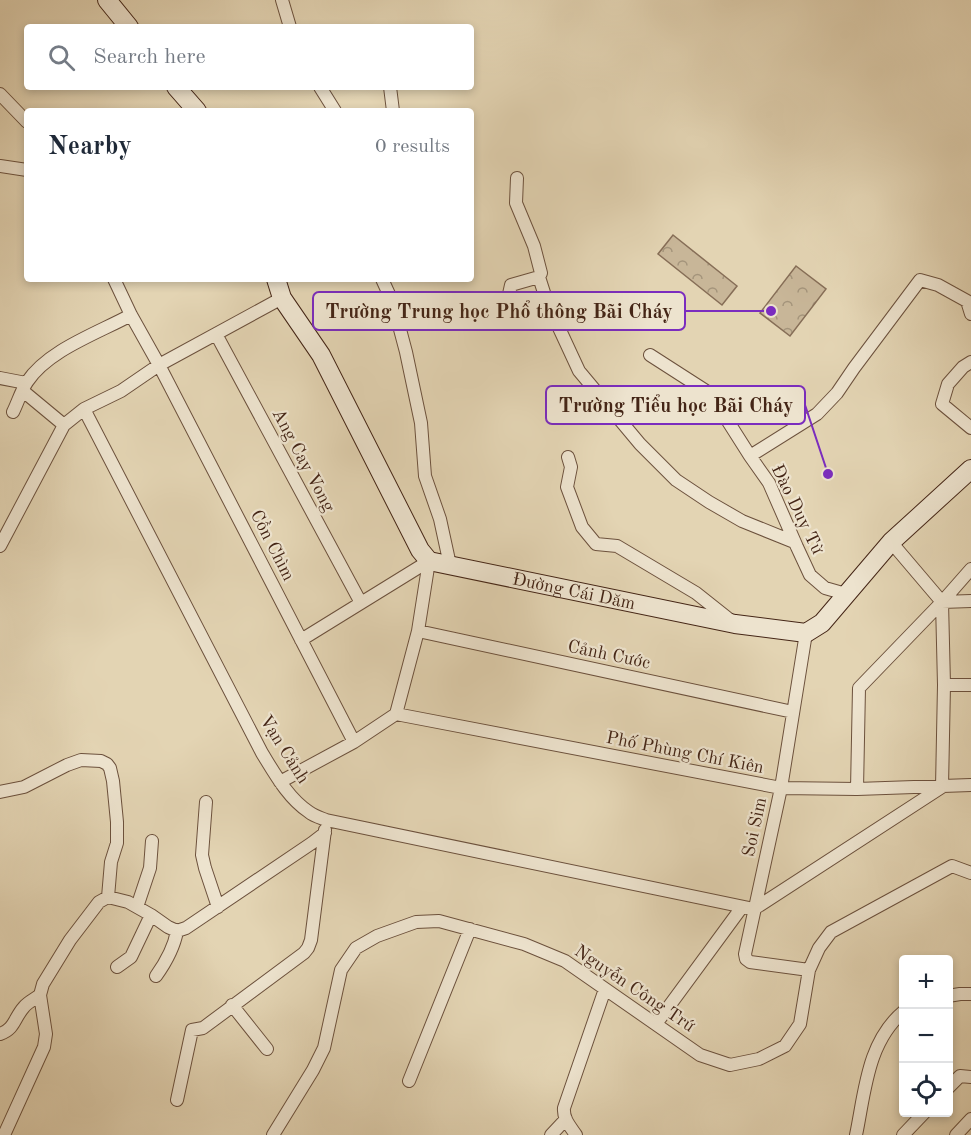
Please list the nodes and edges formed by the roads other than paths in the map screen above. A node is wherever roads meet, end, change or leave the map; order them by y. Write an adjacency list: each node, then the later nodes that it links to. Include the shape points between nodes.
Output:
1 (107, 0): 3 (street)
2 (282, 0): 4 (street)
3 (127, 24)
4 (289, 24)
5 (178, 90): 9 (street)
6 (322, 90): 10 (street)
7 (390, 90): 11 (street)
8 (0, 94): 12 (street)
9 (189, 108)
10 (333, 108)
11 (393, 108)
12 (24, 119)
13 (0, 166): 14 (street)
14 (24, 170)
15 (517, 178): 16 (street, via 516,203 534,246)
16 (539, 277): 23 (street, via 511,285 504,309); 37 (street, via 579,371 640,444 676,480 709,502 742,521)
17 (119, 282): 22 (street, Cồn Chìm)
18 (277, 282): 20 (street)
19 (383, 282): 41 (street, via 406,352 421,423 425,476)
20 (282, 298): 24 (street); 40 (street, via 321,355)
21 (971, 314): 34 (street, via 967,301 920,280 824,407)
22 (131, 315): 27 (street, Cồn Chìm); 29 (street, via 64,348 38,369)
23 (455, 316)
24 (216, 334): 27 (street); 46 (street, Ang Cay Vong)
25 (650, 355): 34 (street, Đào Duy Từ, via 706,392)
26 (971, 362): 33 (street, via 948,384 942,404)
27 (159, 365): 30 (street); 50 (street, Cồn Chìm)
28 (0, 378): 29 (street)
29 (24, 387): 31 (street); 32 (street)
30 (84, 410): 32 (street); 56 (street, Vạn Cảnh)
31 (13, 412)
32 (64, 425): 39 (street)
33 (971, 428)
34 (750, 456): 37 (street, Đào Duy Từ, via 768,483)
35 (568, 457): 47 (street, via 571,467 567,487 582,527 596,544 617,546 642,560 696,593)
36 (971, 469): 38 (street)
37 (794, 542): 43 (street, Đào Duy Từ, via 810,575 825,588)
38 (891, 542): 43 (street); 45 (street)
39 (0, 546)
40 (429, 561): 41 (street, Đường Cái Dăm); 46 (street); 48 (street)
41 (450, 565): 47 (street, Đường Cái Dăm)
42 (971, 569): 45 (street)
43 (846, 594): 49 (street, via 822,623)
44 (971, 601): 45 (street)
45 (942, 602): 51 (street); 60 (street, via 859,688)
46 (361, 603): 50 (street)
47 (735, 624): 49 (street, Đường Cái Dăm)
48 (418, 631): 53 (street, Cảnh Cước); 54 (street)
49 (806, 633): 53 (street, Soi Sim)
50 (302, 640): 55 (street, Cồn Chìm)
51 (944, 685): 52 (street); 58 (street)
52 (971, 685)
53 (793, 712): 59 (street, Soi Sim)
54 (396, 714): 55 (street); 59 (street, Phố Phùng Chí Kiên)
55 (354, 742): 56 (street)
56 (280, 782): 63 (street, Vạn Cảnh, via 310,813)
57 (971, 785): 58 (street, Phố Phùng Chí Kiên)
58 (942, 787): 60 (street, Phố Phùng Chí Kiên); 70 (street)
59 (781, 788): 60 (street, Phố Phùng Chí Kiên); 70 (street, Soi Sim)
60 (856, 789)
61 (0, 792): 67 (street, via 24,787 81,760 107,764 113,781 117,822)
62 (206, 802): 69 (street, via 202,855)
63 (326, 820): 64 (street); 70 (street, Vạn Cảnh)
64 (325, 833): 69 (street); 81 (street, via 308,948)
65 (152, 841): 68 (street, via 150,868)
66 (971, 873): 75 (street, Nguyễn Công Trứ, via 952,866 831,932)
67 (108, 897): 68 (street); 79 (street, via 99,902 70,940)
68 (137, 907): 71 (street)
69 (218, 907): 73 (street)
70 (748, 908): 75 (street, Soi Sim, via 746,959); 83 (street)
71 (151, 915): 73 (street); 74 (street, via 131,957)
72 (470, 929): 77 (street, Nguyễn Công Trứ, via 566,961); 87 (street); 94 (street, Nguyễn Công Trứ, via 439,921 416,922 356,948 341,970 324,1048)
73 (177, 931): 76 (street, via 169,957)
74 (117, 967)
75 (809, 970): 83 (street, Nguyễn Công Trứ, via 800,1024 785,1046 759,1059 730,1065 700,1055)
76 (156, 976)
77 (605, 989): 83 (street, Nguyễn Công Trứ); 91 (street, via 564,1108)
78 (971, 994): 80 (street)
79 (40, 995): 84 (street, via 24,1007 8,1031); 93 (street, via 44,1047)
80 (953, 995)
81 (232, 1005): 85 (street); 89 (street, via 203,1028 191,1031)
82 (899, 1015): 97 (street, via 884,1033 871,1062)
83 (656, 1024)
84 (0, 1034)
85 (267, 1048)
86 (971, 1077): 88 (street, via 960,1076)
87 (410, 1081)
88 (953, 1083)
89 (177, 1100)
90 (921, 1117): 98 (street)
91 (566, 1119): 95 (street); 96 (street)
92 (971, 1119): 99 (street)
93 (4, 1135)
94 (273, 1135)
95 (551, 1135)
96 (576, 1135)
97 (856, 1135)
98 (903, 1135)
99 (956, 1135)

